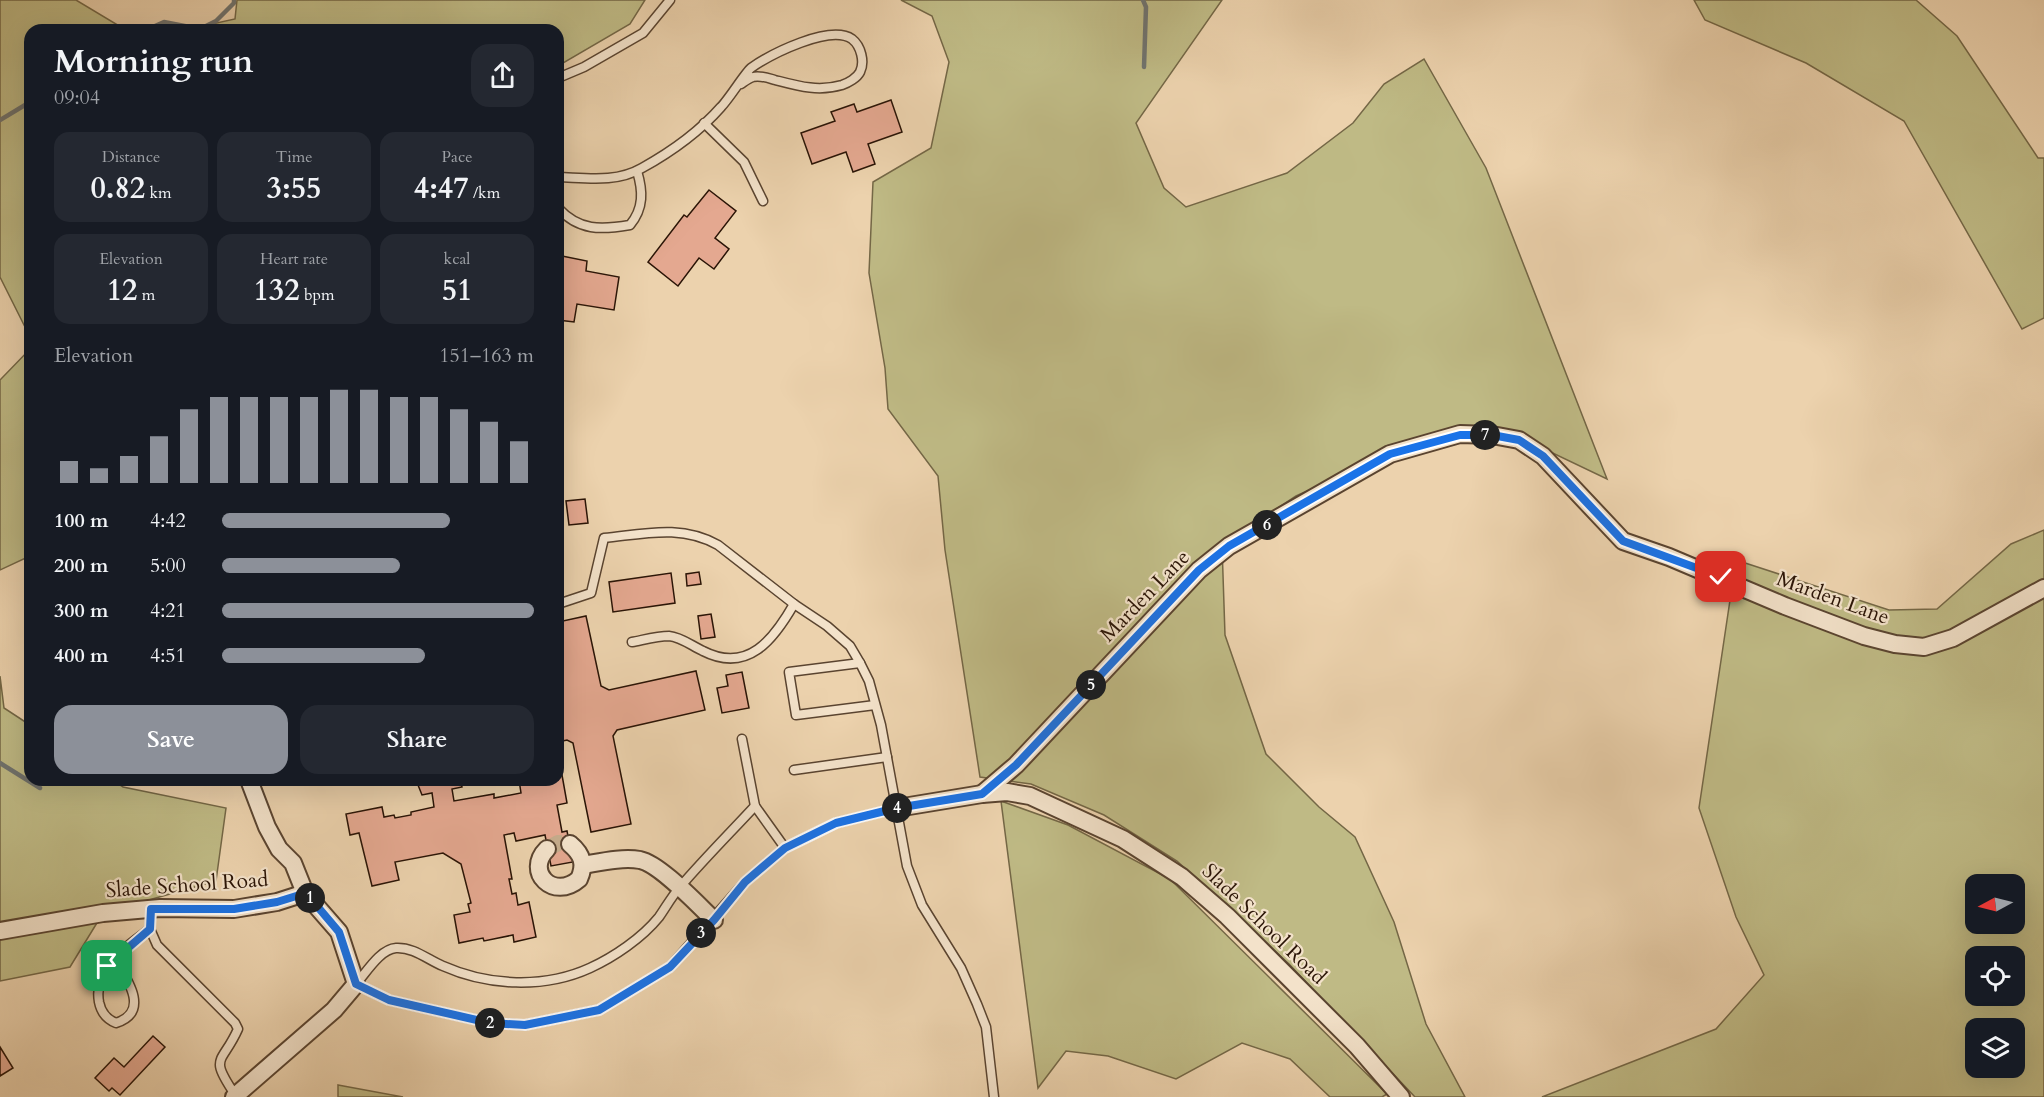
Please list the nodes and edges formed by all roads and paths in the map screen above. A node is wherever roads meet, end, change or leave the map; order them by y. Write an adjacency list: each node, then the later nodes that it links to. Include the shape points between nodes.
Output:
1 (670, 0): 2 (lane, via 643,33)
2 (564, 75)
3 (741, 84): 3 (lane, via 753,77 764,77 806,88 831,88 859,74 862,54 850,38 831,34 770,57 748,70); 4 (lane)
4 (704, 123): 5 (lane, via 684,142); 7 (lane, via 744,162)
5 (637, 171): 6 (lane, via 611,179); 8 (lane, via 642,196 637,216 630,225 592,229 579,225)
6 (564, 177)
7 (763, 201)
8 (564, 213)
9 (2044, 588): 19 (street, Marden Lane, via 1953,638 1924,647 1864,636 1623,541 1543,456 1519,440 1460,435 1390,454 1229,546 1199,570 1016,765)
10 (564, 602): 11 (lane, via 591,593 604,538 682,532 718,545)
11 (794, 604): 12 (lane, via 770,642 743,656 723,658 669,636); 13 (lane, via 850,646)
12 (632, 642)
13 (860, 663): 14 (lane); 14 (lane, via 789,672 796,715)
14 (875, 705): 16 (lane)
15 (742, 739): 20 (lane)
16 (887, 757): 17 (lane); 21 (lane)
17 (794, 770)
18 (251, 786): 27 (street, via 267,827 279,849 294,863)
19 (982, 794): 21 (street, Slade School Road); 36 (street, Slade School Road, via 1007,792 1030,796 1123,839 1182,877 1227,916 1357,1046)
20 (755, 806): 23 (lane); 26 (lane)
21 (897, 808): 23 (lane, via 836,823); 35 (lane, via 907,866 922,905 961,968 986,1027)
22 (570, 844): 25 (street, via 578,851)
23 (785, 848): 29 (lane, via 745,882)
24 (547, 849): 25 (street, via 541,855 539,869 551,886 566,888 573,884)
25 (583, 865): 26 (street, via 641,860)
26 (679, 888): 29 (street); 33 (lane, via 658,918 638,937 614,955 561,979 491,981 395,948 384,953)
27 (306, 893): 28 (street, Slade School Road, via 234,909); 33 (street, via 339,932)
28 (151, 909): 30 (lane); 31 (street, Slade School Road)
29 (714, 920): 33 (lane, via 670,967 599,1010 561,1019 525,1025 490,1023 389,1000)
30 (150, 929): 32 (lane); 34 (lane, via 157,945 236,1023 238,1029 220,1064)
31 (0, 931)
32 (115, 959): 32 (lane, via 100,979 98,991 107,1020 116,1023 133,1013 134,1002 131,987)
33 (356, 984): 34 (street, via 334,1010)
34 (235, 1096)
35 (994, 1097)
36 (1401, 1097)

